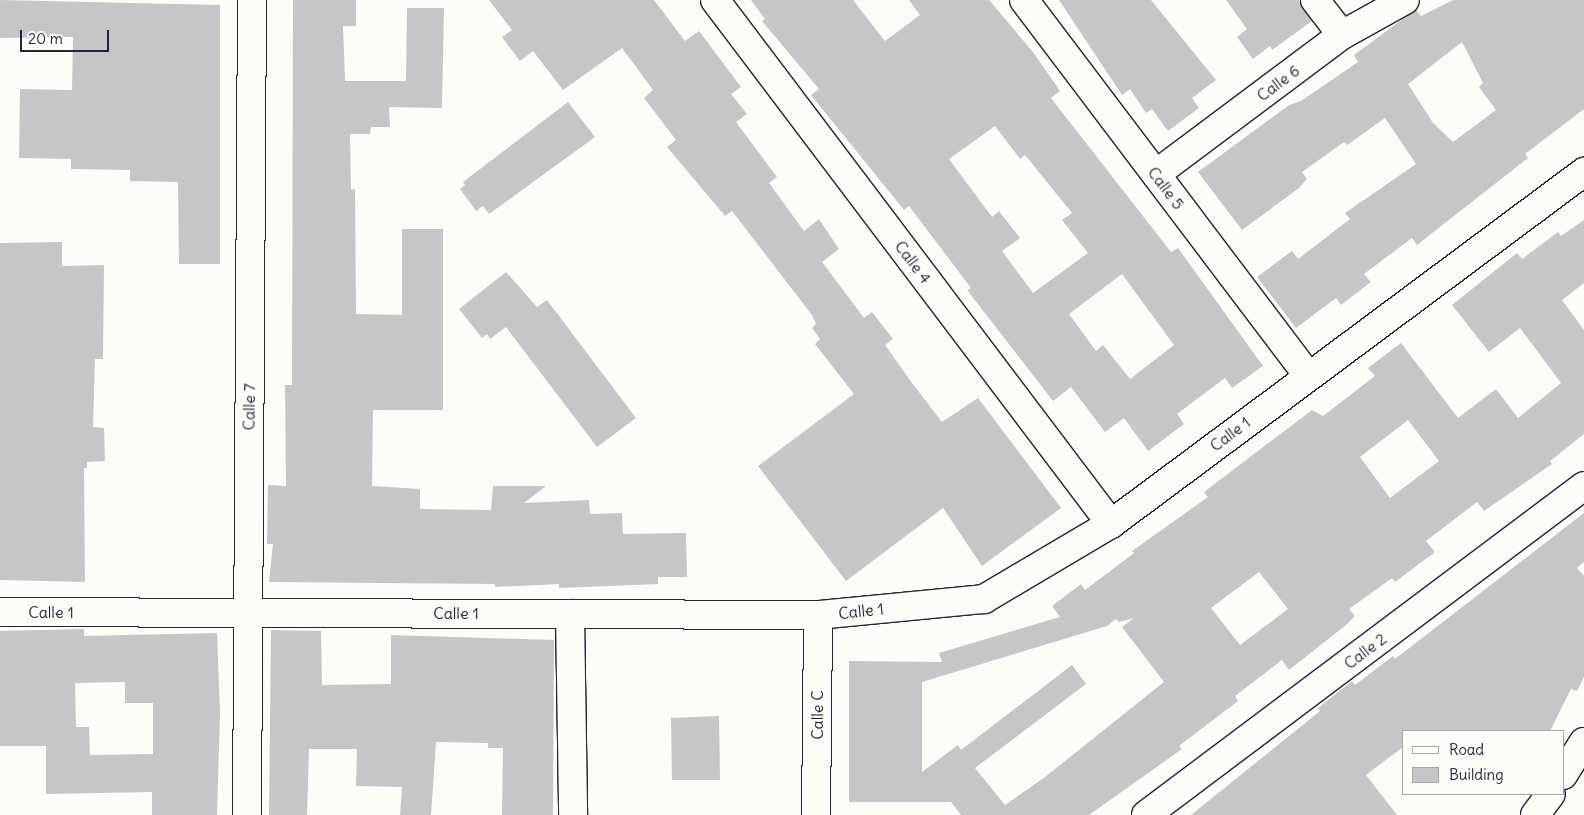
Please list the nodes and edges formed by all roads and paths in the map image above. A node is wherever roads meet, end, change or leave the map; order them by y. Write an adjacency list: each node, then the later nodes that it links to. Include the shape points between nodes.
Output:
1 (252, 0): 13 (street, Calle 7)
2 (715, 0): 11 (street, Calle 4)
3 (1024, 0): 8 (street, Calle 5)
4 (1315, 0): 6 (street)
5 (1405, 0): 6 (street, Calle 6)
6 (1342, 35): 8 (street, Calle 6)
7 (1584, 172): 9 (street, Calle 1)
8 (1156, 174): 9 (street, Calle 5)
9 (1308, 376): 11 (street, Calle 1)
10 (1584, 486): 22 (street, Calle 2)
11 (1111, 524): 15 (street, Calle 1, via 984,598)
12 (0, 612): 13 (street, Calle 1)
13 (247, 612): 14 (street, Calle 1); 19 (street, Calle 7)
14 (570, 614): 15 (street, Calle 1); 20 (street)
15 (818, 615): 21 (street, Calle C)
16 (1584, 742): 17 (street)
17 (1564, 773)
18 (1550, 795): 23 (street)
19 (246, 815)
20 (573, 815)
21 (816, 815)
22 (1146, 815)
23 (1535, 815)

